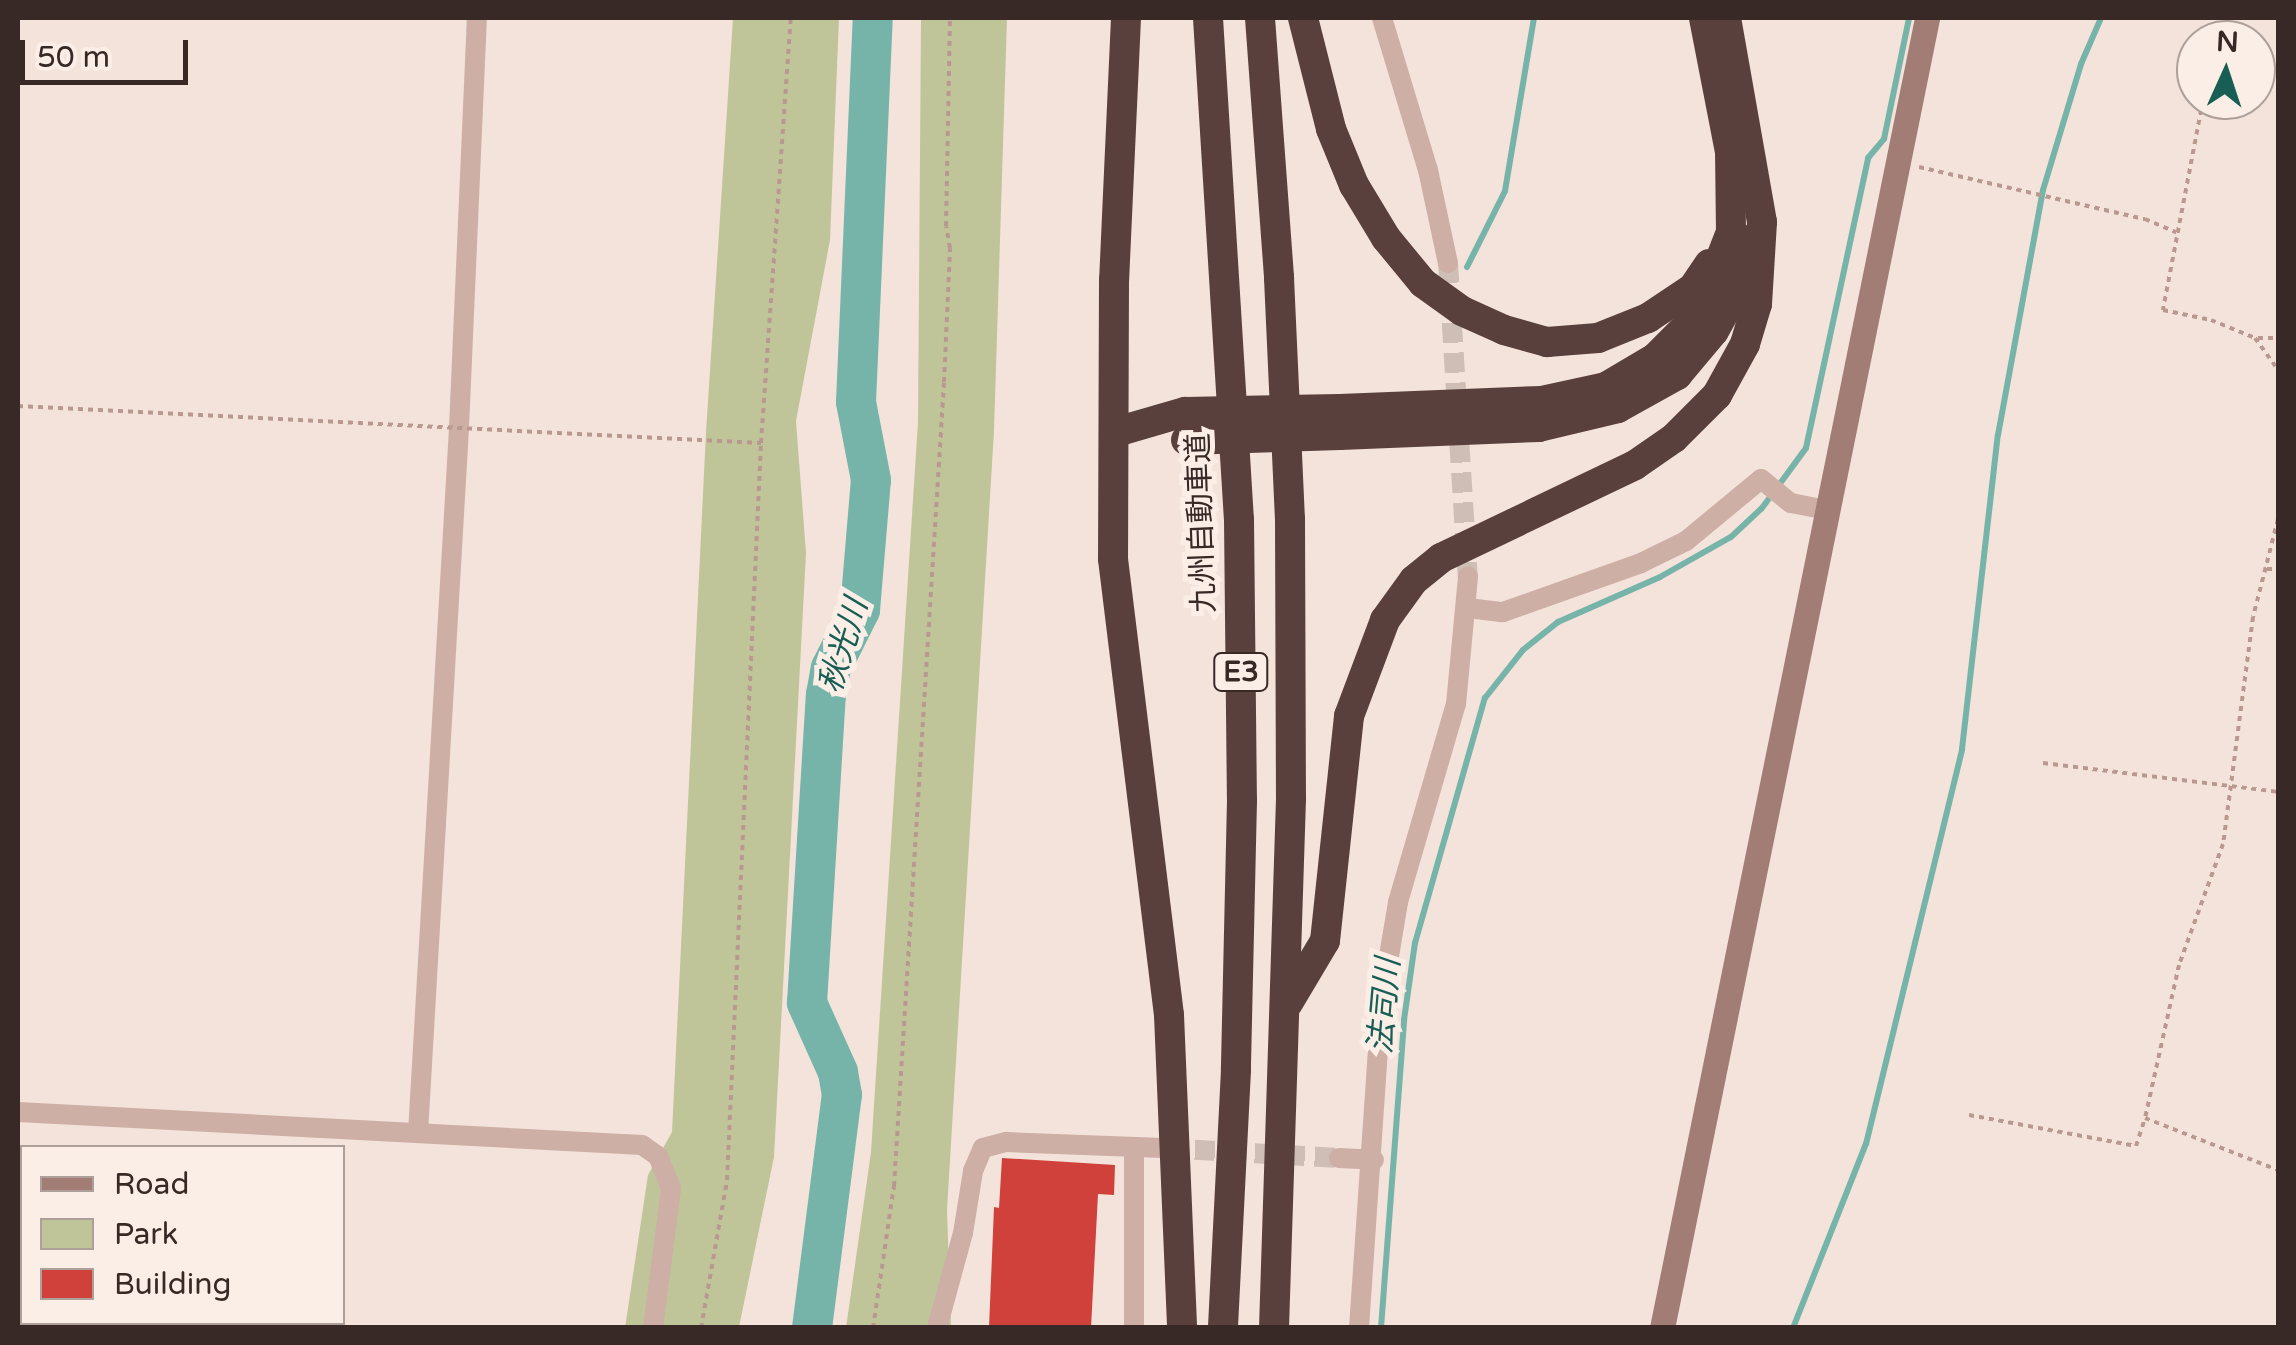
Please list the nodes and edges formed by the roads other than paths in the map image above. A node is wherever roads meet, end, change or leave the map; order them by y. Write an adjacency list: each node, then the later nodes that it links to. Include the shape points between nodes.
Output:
1 (477, 18): 20 (street)
2 (1126, 18): 14 (highway, via 1114,280)
3 (1208, 18): 29 (highway, 九州自動車道 / E3, via 1240,520 1241,858)
4 (1260, 18): 18 (highway, E3, via 1290,519)
5 (1303, 18): 11 (highway, via 1331,129 1354,184 1423,283 1462,311 1547,342 1598,338 1648,318 1693,288)
6 (1382, 18): 12 (street)
7 (1704, 18): 11 (highway, via 1730,152)
8 (1726, 18): 10 (highway)
9 (1927, 18): 15 (street)
10 (1751, 157): 13 (highway, via 1748,228 1729,304 1677,375 1618,408 1539,427); 18 (highway, via 1762,222 1758,304 1717,395 1636,465 1441,558 1414,580 1385,620 1350,716 1325,941)
11 (1731, 232): 13 (highway, via 1700,314 1656,358 1606,387 1542,401)
12 (1448, 263)
13 (1340, 422): 14 (highway, bridge)
14 (1116, 432): 28 (highway, via 1113,559 1169,1015)
15 (1828, 510): 17 (street, via 1791,502 1761,479 1686,541 1641,563 1519,608); 32 (street)
16 (1468, 577): 17 (street)
17 (1468, 608): 24 (street, via 1456,704 1398,902 1381,1004)
18 (1286, 1006): 30 (highway, E3)
19 (18, 1112): 20 (street)
20 (418, 1133): 25 (street, via 642,1146 658,1156 671,1189)
21 (1134, 1147): 22 (street); 26 (street, via 1006,1142 983,1148); 27 (street)
22 (1163, 1148)
23 (1340, 1158): 24 (street)
24 (1374, 1160): 31 (street)
25 (653, 1328)
26 (938, 1328)
27 (1134, 1328)
28 (1182, 1328)
29 (1224, 1328)
30 (1274, 1328)
31 (1359, 1328)
32 (1662, 1328)

